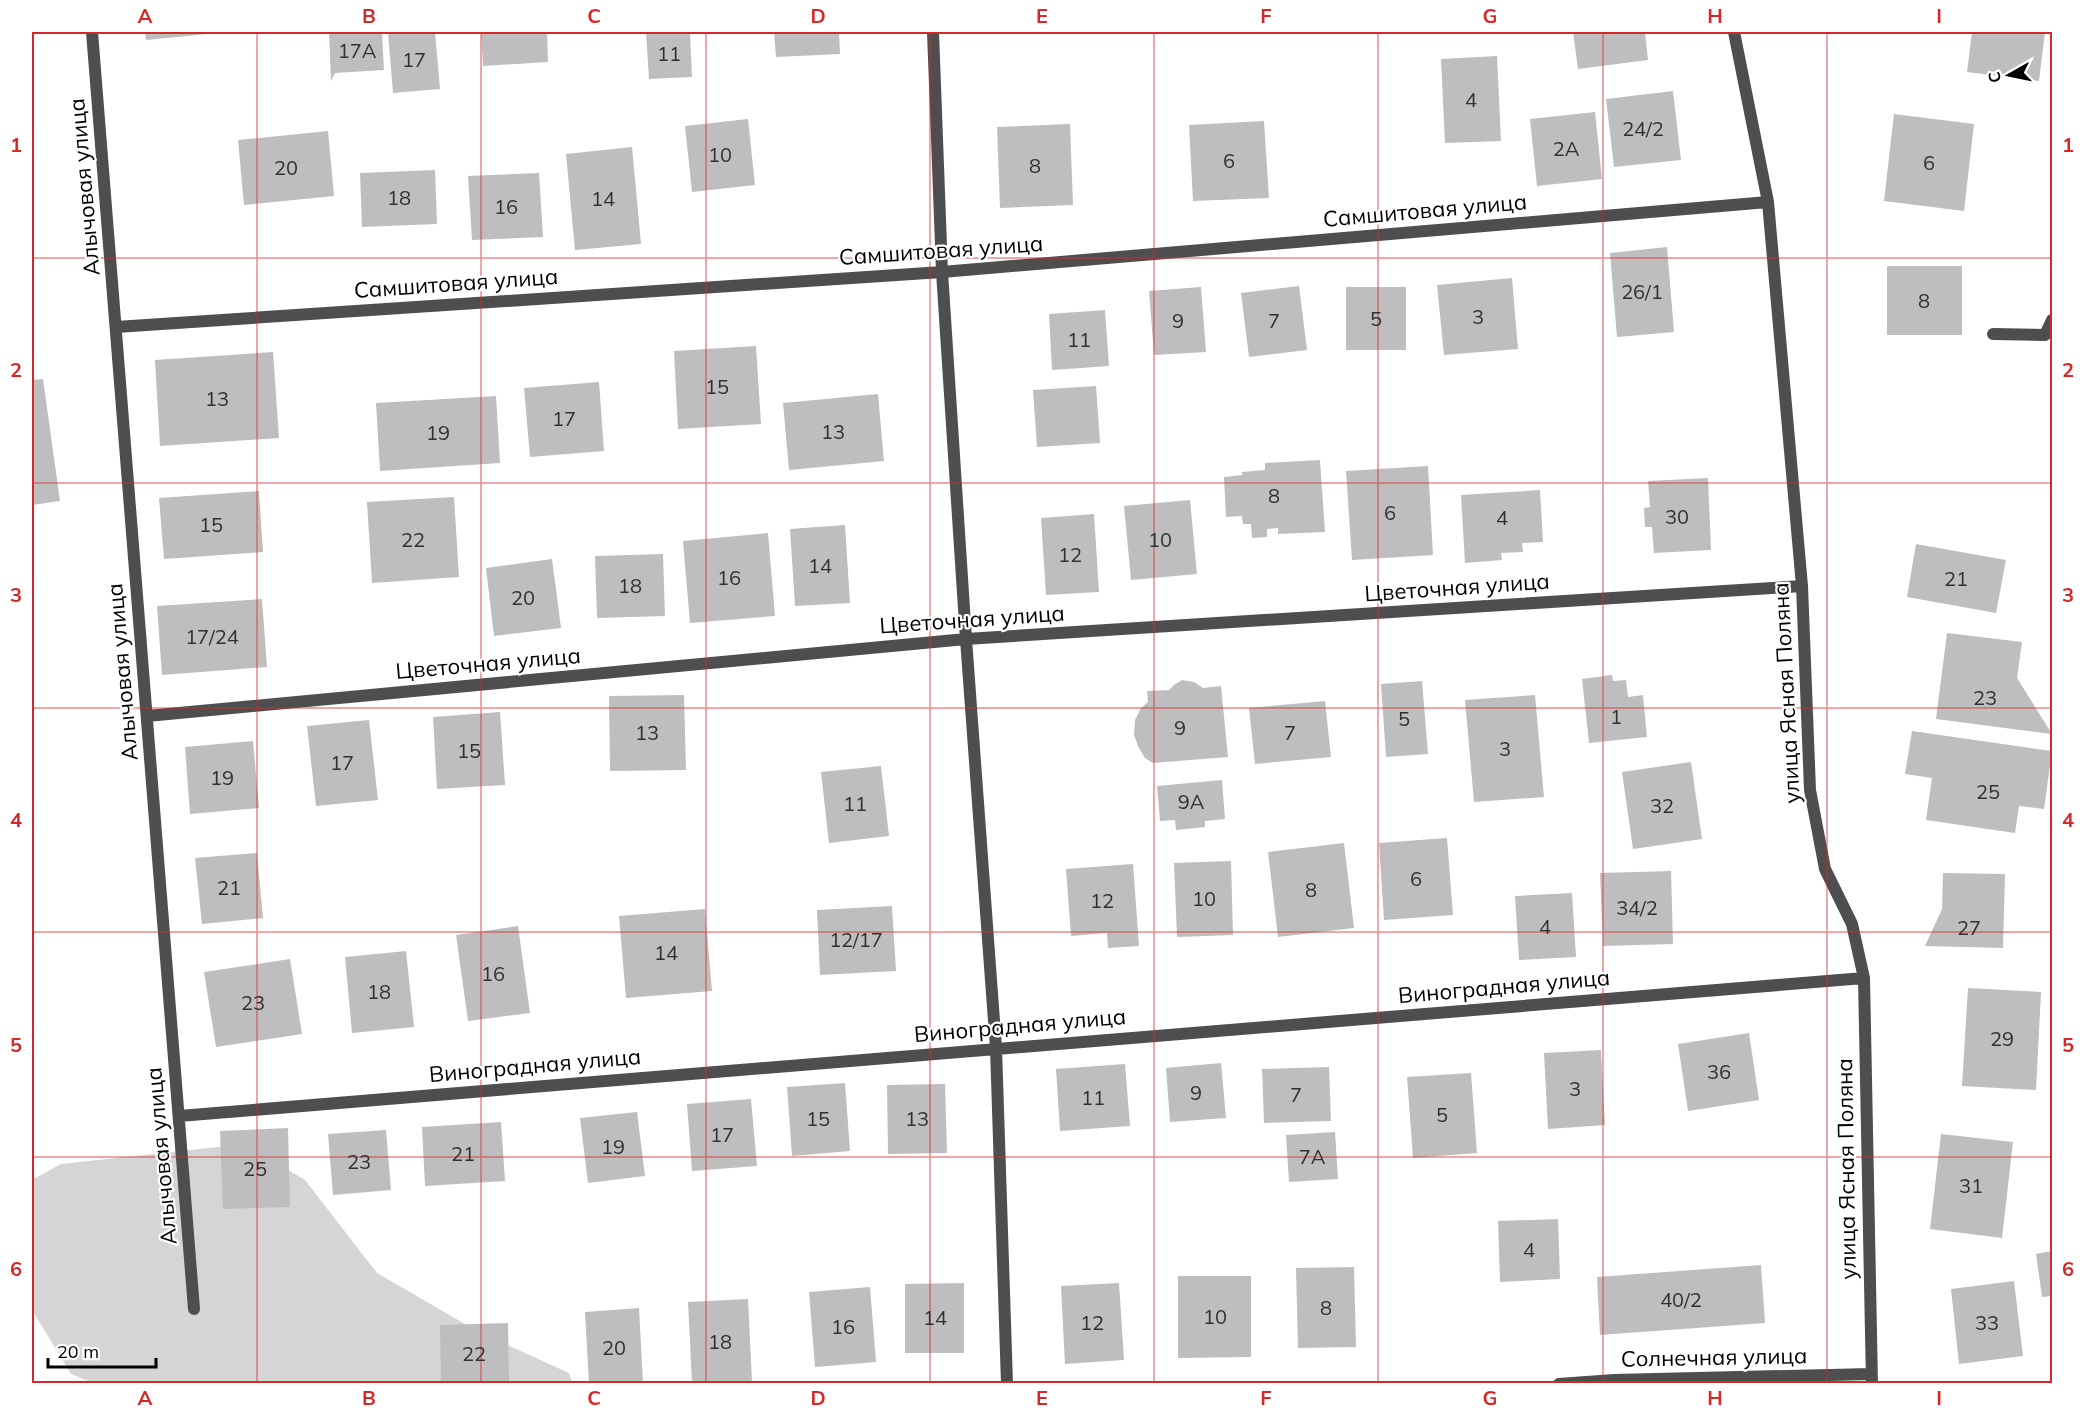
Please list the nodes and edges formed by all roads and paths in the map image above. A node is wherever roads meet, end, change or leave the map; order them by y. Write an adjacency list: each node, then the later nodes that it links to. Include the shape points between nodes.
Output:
1 (93, 32): 7 (street, Алычовая улица)
2 (933, 32): 5 (street)
3 (1734, 32): 4 (street, улица Ясная Поляна)
4 (1767, 202): 5 (street, Самшитовая улица); 9 (street, улица Ясная Поляна)
5 (942, 272): 7 (street, Самшитовая улица); 10 (street)
6 (2052, 320): 8 (street, via 2045,335)
7 (116, 327): 11 (street, Алычовая улица)
8 (1993, 334)
9 (1802, 586): 10 (street, Цветочная улица); 12 (street, улица Ясная Поляна, via 1810,790 1825,869 1852,924)
10 (966, 639): 11 (street, Цветочная улица); 13 (street)
11 (147, 716): 14 (street, Алычовая улица)
12 (1864, 978): 13 (street, Виноградная улица); 16 (street, улица Ясная Поляна)
13 (996, 1048): 14 (street, Виноградная улица); 17 (street)
14 (179, 1116): 15 (street, Алычовая улица)
15 (194, 1309)
16 (1871, 1379): 18 (street, Солнечная улица)
17 (1007, 1383)
18 (1558, 1383)

